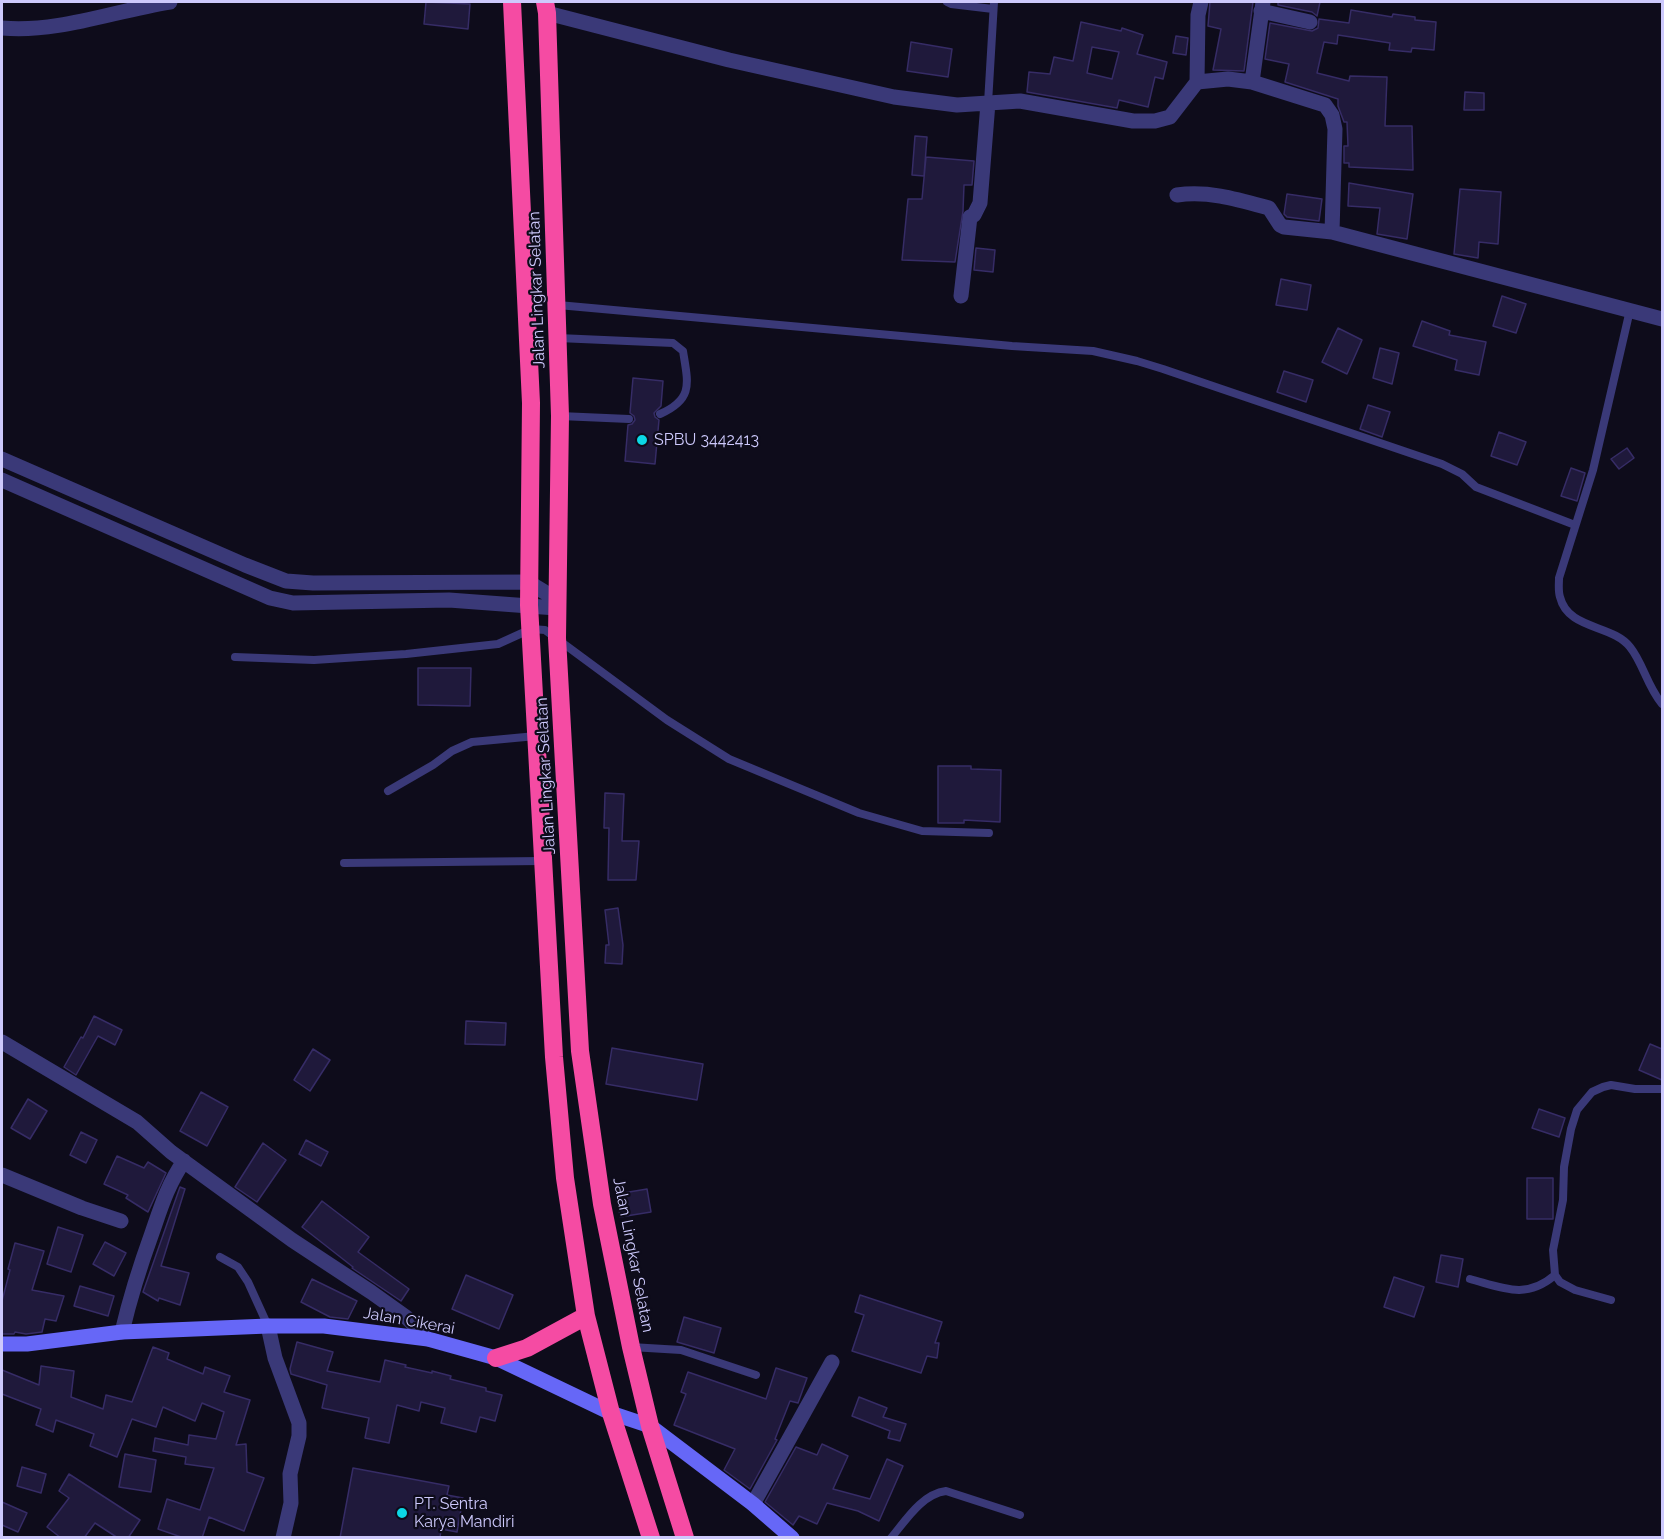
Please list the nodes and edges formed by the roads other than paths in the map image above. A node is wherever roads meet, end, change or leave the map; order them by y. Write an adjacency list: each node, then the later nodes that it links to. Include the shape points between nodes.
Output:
1 (170, 2): 9 (street, via 53,28)
2 (512, 2): 26 (highway, Jalan Lingkar Selatan, via 531,404)
3 (947, 2): 5 (lane)
4 (1201, 2): 10 (street)
5 (993, 5): 12 (lane)
6 (1262, 6): 8 (street); 11 (street)
7 (546, 7): 12 (street, via 729,60 894,97 957,105); 16 (highway, Jalan Lingkar Selatan)
8 (1310, 22)
9 (2, 28)
10 (1197, 82): 11 (street); 12 (street, via 1170,117 1155,121 1132,121 1020,101)
11 (1252, 82): 14 (street, via 1325,105 1332,115)
12 (988, 103): 15 (street, via 980,203 970,217)
13 (1177, 195): 14 (street, via 1236,199 1269,208 1284,227)
14 (1332, 232): 17 (street)
15 (961, 296)
16 (558, 305): 19 (highway, Jalan Lingkar Selatan); 25 (lane, via 1093,351 1137,361 1442,464 1476,487)
17 (1630, 310): 18 (street); 25 (lane, via 1593,470)
18 (1662, 319)
19 (558, 338): 20 (lane, via 673,343 683,351 686,394 673,409); 21 (highway, Jalan Lingkar Selatan)
20 (660, 414)
21 (560, 416): 22 (lane); 27 (highway, Jalan Lingkar Selatan)
22 (629, 419)
23 (2, 459): 26 (street, via 286,581)
24 (2, 480): 28 (street, via 270,598 293,603 449,600)
25 (1575, 525): 32 (lane, via 1558,578 1566,610 1584,623 1621,638 1632,648)
26 (528, 582): 27 (street); 28 (highway, Jalan Lingkar Selatan)
27 (556, 603): 28 (street); 30 (highway, Jalan Lingkar Selatan)
28 (529, 605): 29 (highway, Jalan Lingkar Selatan)
29 (531, 628): 30 (lane, via 545,630); 31 (lane, via 498,644 406,654 314,660); 33 (highway, Jalan Lingkar Selatan)
30 (557, 638): 35 (lane, via 667,720 729,759 869,816 922,831); 52 (highway, Jalan Lingkar Selatan, via 580,1051 602,1204)
31 (235, 657)
32 (1662, 704)
33 (537, 736): 34 (lane, via 472,742); 36 (highway, Jalan Lingkar Selatan)
34 (388, 791)
35 (989, 832)
36 (544, 861): 37 (lane); 47 (highway, Jalan Lingkar Selatan, via 564,1167)
37 (344, 864)
38 (2, 1046): 40 (street, via 137,1122)
39 (1662, 1089): 44 (lane, via 1611,1085 1592,1092 1577,1110 1564,1167 1563,1200 1553,1250)
40 (184, 1161): 49 (street, via 170,1181 160,1208 134,1282); 50 (street, via 406,1317)
41 (2, 1175): 42 (street)
42 (121, 1221)
43 (220, 1257): 48 (lane, via 238,1267)
44 (1555, 1275): 45 (lane, via 1524,1291); 46 (lane, via 1575,1290)
45 (1470, 1279)
46 (1611, 1300)
47 (586, 1316): 53 (highway, via 527,1348); 56 (highway, Jalan Lingkar Selatan)
48 (268, 1326): 49 (street, Jalan Cikerai); 50 (street, Jalan Cikerai, via 324,1326); 60 (street, via 275,1358 299,1423)
49 (122, 1332): 51 (street, Jalan Cikerai)
50 (428, 1339): 53 (street, Jalan Cikerai)
51 (2, 1344)
52 (631, 1347): 55 (lane, via 681,1350); 57 (highway, Jalan Lingkar Selatan)
53 (496, 1358): 56 (street, Jalan Cikerai)
54 (832, 1362): 58 (street)
55 (756, 1375)
56 (610, 1413): 57 (street, Jalan Cikerai); 61 (highway, Jalan Lingkar Selatan)
57 (650, 1426): 58 (street, Jalan Cikerai); 62 (highway, Jalan Lingkar Selatan)
58 (753, 1504): 63 (street, Jalan Cikerai)
59 (1020, 1515): 64 (lane, via 946,1491 938,1492 927,1497)
60 (284, 1538)
61 (651, 1538)
62 (685, 1538)
63 (792, 1538)
64 (891, 1538)

